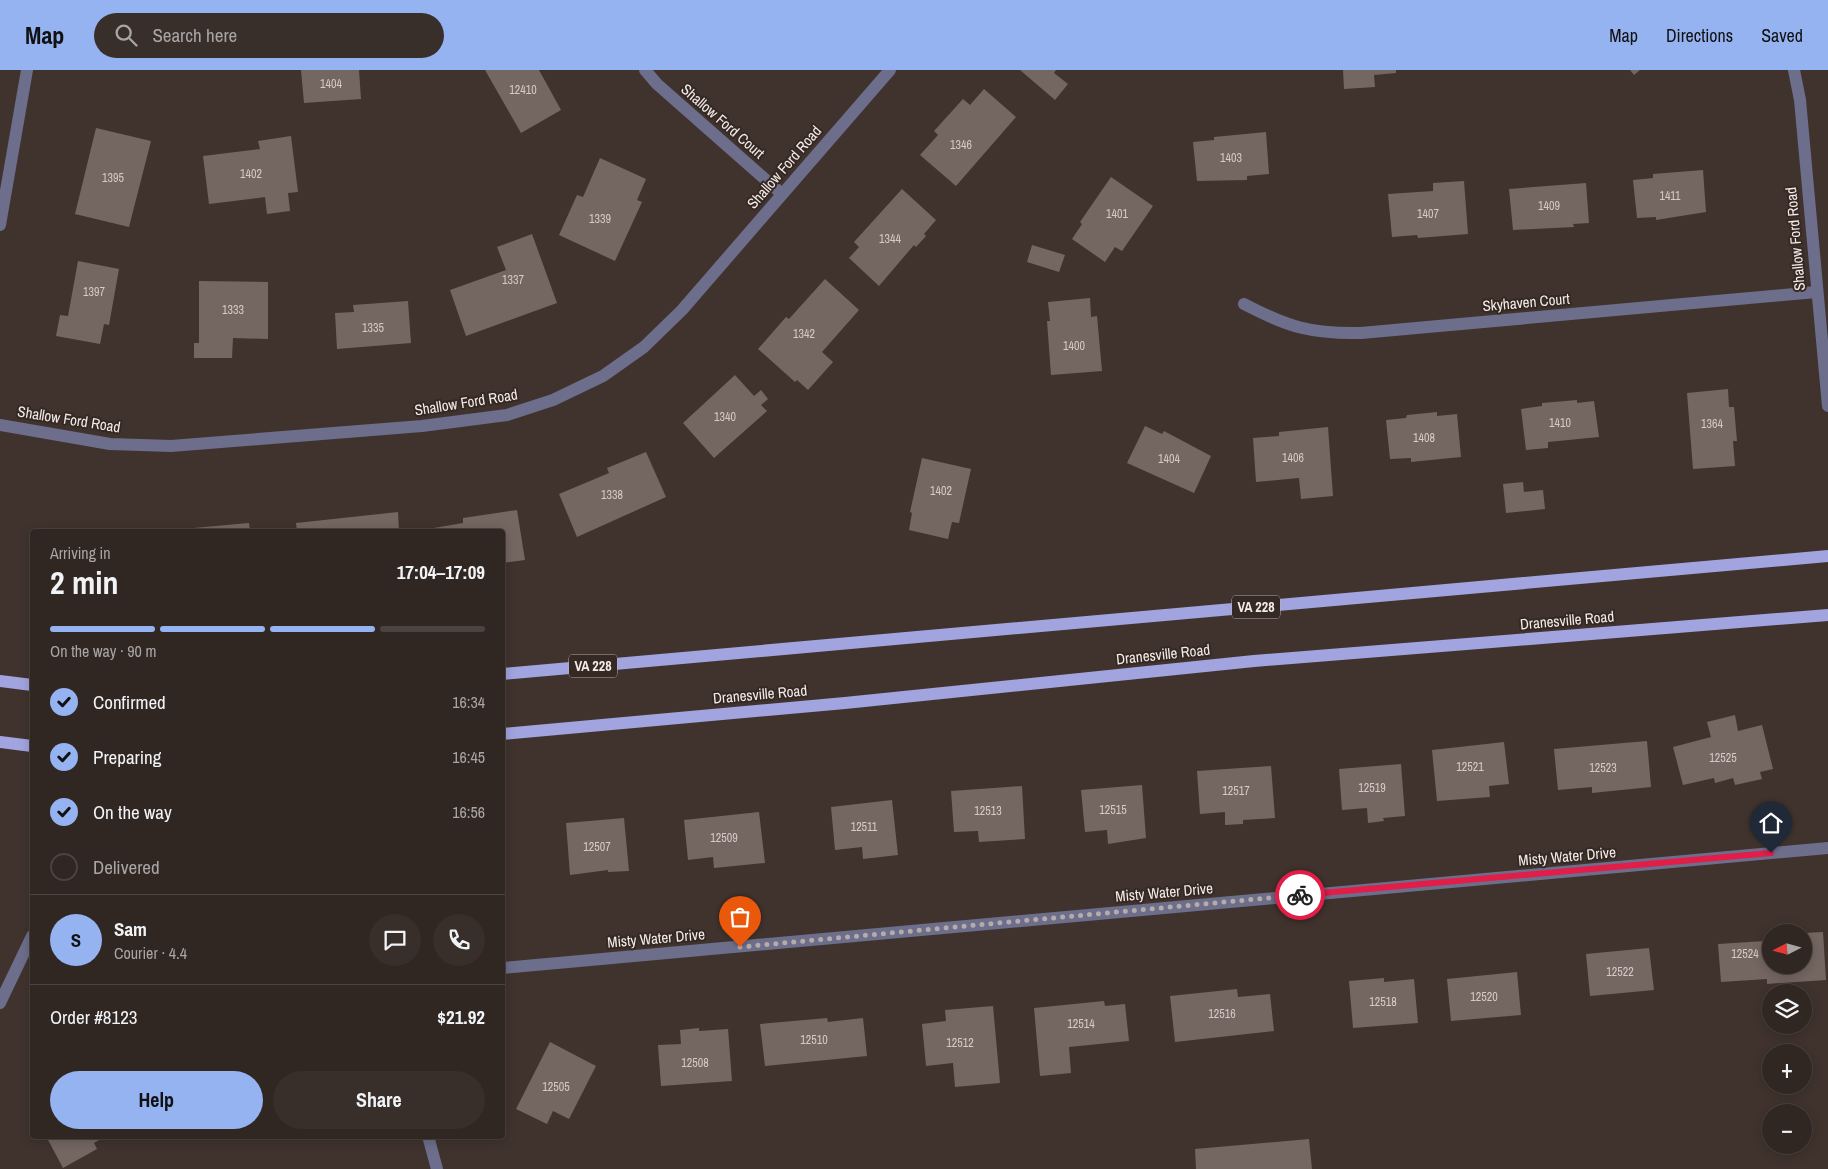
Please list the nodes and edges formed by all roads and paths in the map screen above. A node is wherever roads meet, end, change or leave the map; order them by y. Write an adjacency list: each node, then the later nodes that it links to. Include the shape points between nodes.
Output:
1 (27, 70): 6 (street)
2 (645, 70): 5 (street, Shallow Ford Court)
3 (890, 70): 5 (street, Shallow Ford Road)
4 (1794, 70): 7 (street, Shallow Ford Road, via 1800,100)
5 (782, 194): 10 (street, Shallow Ford Road, via 682,310 644,348 603,376 553,400 507,415 422,426 172,446 110,444)
6 (0, 225)
7 (1816, 292): 8 (street, Skyhaven Court, via 1360,333 1307,331 1281,323); 9 (street, Shallow Ford Road)
8 (1244, 304)
9 (1828, 406)
10 (0, 425)
11 (1828, 556): 13 (main road, VA 228)
12 (1828, 615): 16 (main road, Dranesville Road, via 1254,661)
13 (505, 674)
14 (0, 681): 15 (main road)
15 (30, 685)
16 (505, 734)
17 (0, 742): 18 (main road)
18 (30, 746)
19 (1828, 848): 21 (street, Misty Water Drive)
20 (28, 960): 22 (street)
21 (505, 968)
22 (0, 1003)
23 (429, 1139): 24 (street)
24 (437, 1169)

